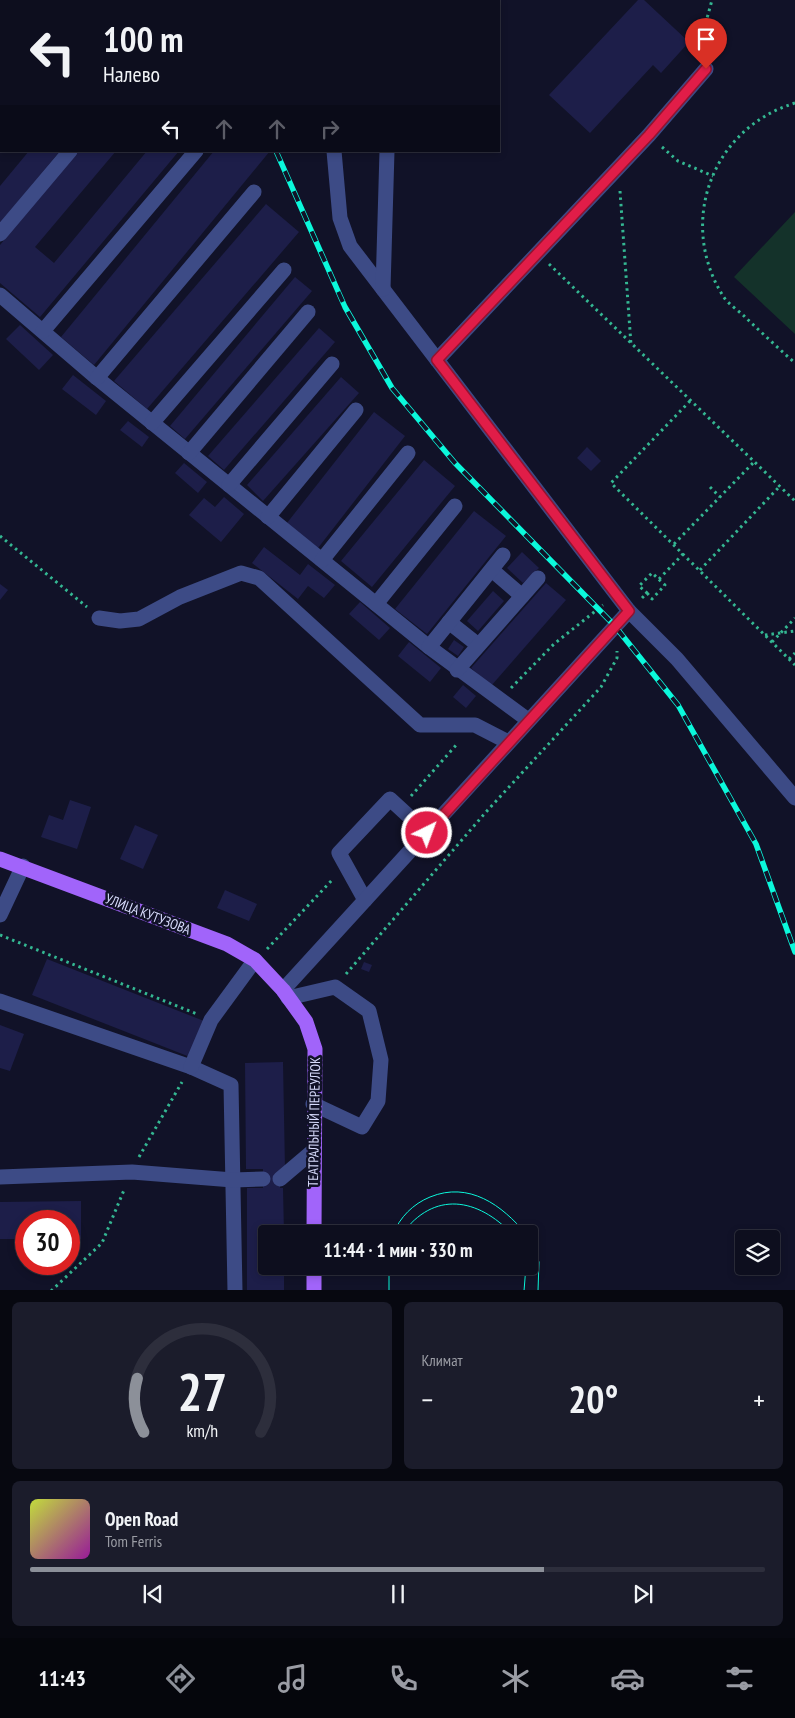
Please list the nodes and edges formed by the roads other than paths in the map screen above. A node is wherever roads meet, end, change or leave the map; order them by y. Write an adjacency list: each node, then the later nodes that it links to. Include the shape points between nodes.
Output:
1 (706, 69): 13 (street, via 649,135)
2 (69, 152): 7 (street)
3 (195, 152): 12 (street)
4 (334, 152): 9 (street, via 340,218 350,246)
5 (387, 152): 9 (street)
6 (254, 192): 15 (street)
7 (0, 234)
8 (284, 270): 17 (street)
9 (383, 288): 13 (street)
10 (0, 295): 12 (street)
11 (308, 312): 18 (street)
12 (43, 331): 15 (street)
13 (437, 360): 29 (street)
14 (332, 364): 20 (street)
15 (97, 378): 17 (street)
16 (356, 410): 22 (street)
17 (152, 423): 18 (street)
18 (189, 452): 20 (street)
19 (408, 453): 24 (street)
20 (229, 485): 22 (street)
21 (455, 506): 28 (street)
22 (268, 518): 24 (street)
23 (503, 555): 25 (street)
24 (322, 560): 28 (street)
25 (492, 570): 27 (street); 31 (street)
26 (538, 578): 27 (street)
27 (522, 596): 32 (street)
28 (376, 604): 33 (street)
29 (629, 611): 35 (street); 37 (street, via 677,659)
30 (99, 618): 36 (street, via 139,619 180,597 241,573 251,574 304,617 420,725 474,725)
31 (449, 622): 32 (street); 33 (street)
32 (478, 645): 34 (street)
33 (429, 647): 34 (street)
34 (457, 670): 35 (street)
35 (528, 720): 36 (street)
36 (508, 742): 38 (street)
37 (795, 798)
38 (427, 833): 41 (street); 41 (street, via 390,800 345,846 339,853)
39 (0, 859): 40 (main road, УЛИЦА КУТУЗОВА)
40 (24, 866): 42 (street); 43 (main road, УЛИЦА КУТУЗОВА, via 227,944)
41 (365, 900): 44 (street)
42 (0, 915)
43 (255, 960): 44 (main road, УЛИЦА КУТУЗОВА); 46 (street, via 211,1020)
44 (285, 994): 47 (main road, ТЕАТРАЛЬНЫЙ ПЕРЕУЛОК, via 306,1022 315,1049); 47 (street, via 334,987 369,1011 381,1060 378,1101 362,1127)
45 (0, 1001): 46 (street)
46 (191, 1066): 52 (street, via 231,1085)
47 (313, 1104): 48 (main road, ТЕАТРАЛЬНЫЙ ПЕРЕУЛОК)
48 (313, 1151): 51 (street); 53 (main road, ТЕАТРАЛЬНЫЙ ПЕРЕУЛОК)
49 (0, 1176): 52 (street, via 132,1172)
50 (263, 1179): 52 (street)
51 (280, 1179)
52 (233, 1180): 55 (street)
53 (314, 1225)
54 (314, 1275): 56 (main road)
55 (235, 1290)
56 (314, 1290)

